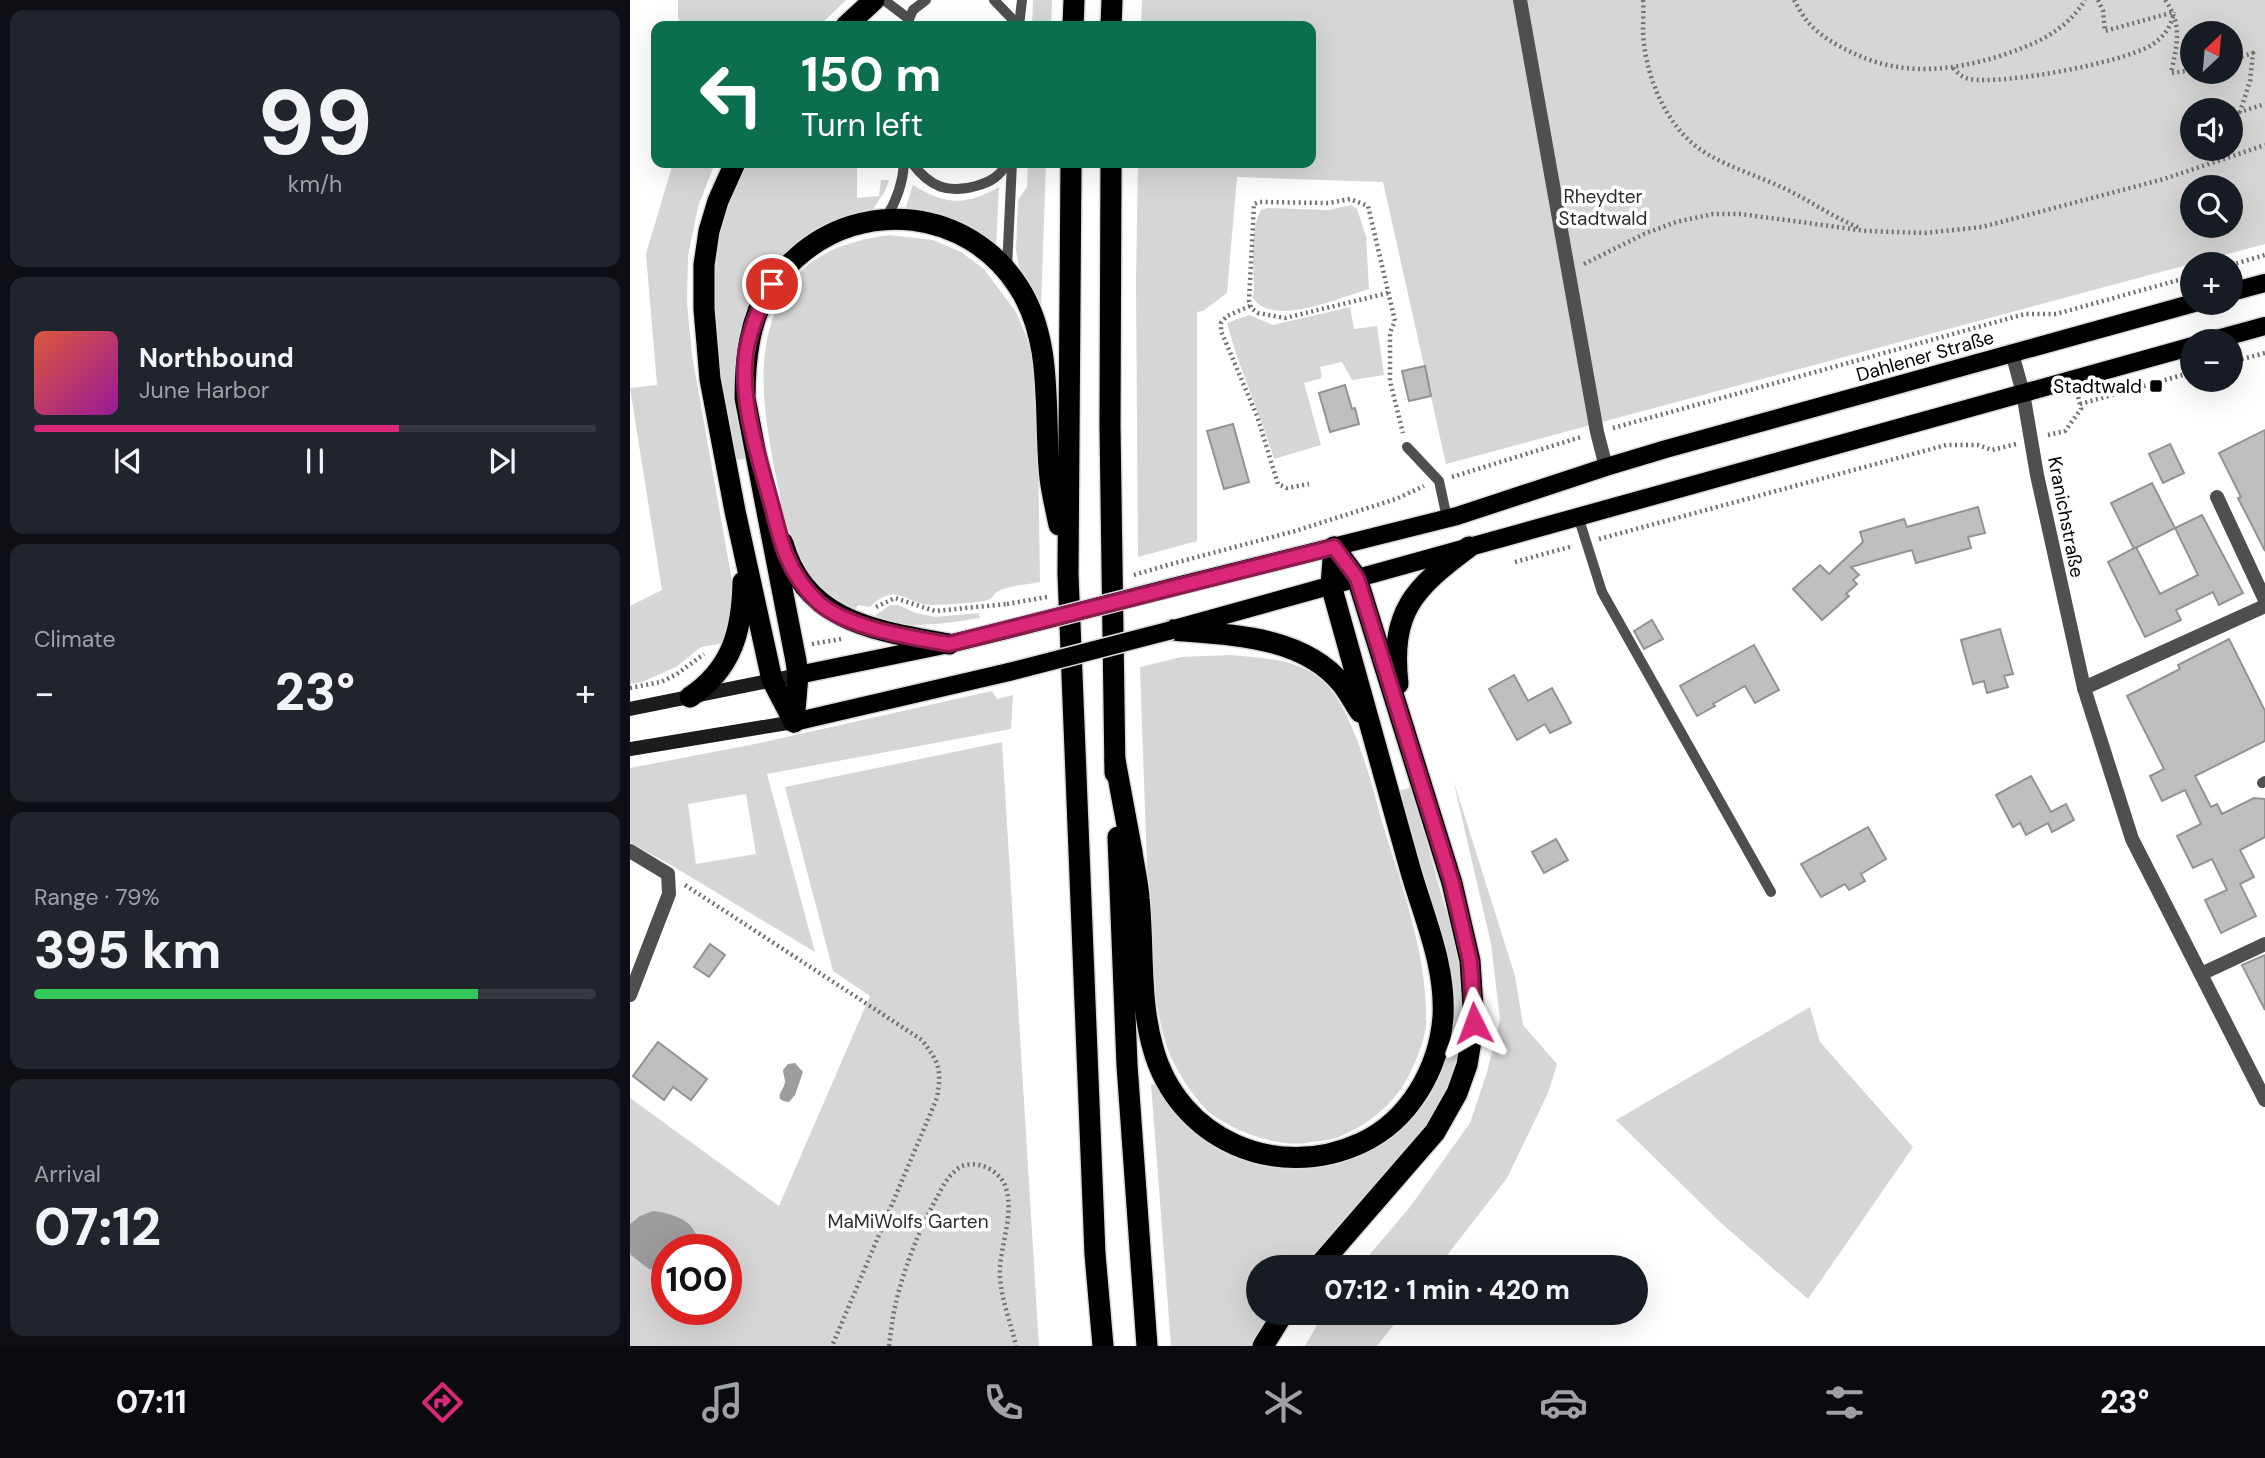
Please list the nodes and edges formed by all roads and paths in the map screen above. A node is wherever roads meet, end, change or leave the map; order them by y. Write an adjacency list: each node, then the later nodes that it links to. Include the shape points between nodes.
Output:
1 (874, 0): 15 (highway)
2 (884, 0): 16 (lane)
3 (926, 0): 17 (lane)
4 (993, 0): 18 (lane)
5 (1022, 0): 19 (lane)
6 (1074, 0): 20 (highway)
7 (1112, 0): 21 (highway)
8 (1520, 0): 39 (street)
9 (1643, 0): 35 (path, via 1648,65 1661,101 1688,140 1724,163 1783,187 1837,220)
10 (1794, 0): 23 (path, via 1808,23 1864,59 1911,70)
11 (2085, 0): 23 (path, via 2068,23 2031,46)
12 (2098, 0): 14 (path, via 2105,31)
13 (2165, 0): 14 (path)
14 (2174, 12): 23 (path, via 2167,32 2148,47 2124,56 1993,80 1964,78); 24 (path, via 2177,41 2171,73)
15 (851, 21)
16 (907, 21)
17 (910, 21)
18 (1014, 21)
19 (1020, 21)
20 (1073, 21)
21 (1111, 21)
22 (2244, 55): 25 (path, via 2253,52 2240,112)
23 (1952, 67)
24 (2180, 71)
25 (2265, 104)
26 (2265, 145): 35 (path, via 2164,179 2001,223 1924,233)
27 (733, 168): 62 (highway, via 709,232 704,298 710,379)
28 (904, 168): 34 (lane, via 903,182)
29 (917, 168): 30 (lane, via 931,182 954,190 989,183)
30 (1004, 168)
31 (1012, 168): 38 (lane)
32 (1071, 168): 69 (highway)
33 (1111, 168): 90 (highway)
34 (886, 218): 38 (highway, via 941,226 982,247); 55 (highway, via 822,238 795,258 772,284 761,303 747,352 746,398)
35 (1867, 231): 39 (path, via 1733,213 1703,215 1644,234)
36 (2265, 255): 37 (path)
37 (2243, 261)
38 (1007, 269): 69 (highway, via 1030,306 1042,351 1050,479)
39 (1568, 273): 54 (street)
40 (2180, 280): 54 (path, via 2056,314 2025,314)
41 (2265, 283): 42 (main road)
42 (2243, 289)
43 (1388, 293): 44 (path, via 1285,318 1258,313); 44 (path, via 1368,206 1363,202 1259,202 1253,208); 57 (path, via 1395,321 1390,381)
44 (1250, 306): 60 (path, via 1227,316 1221,331 1257,416 1278,484 1287,488)
45 (2180, 307): 49 (main road, Dahlener Straße)
46 (2265, 326): 47 (main road)
47 (2243, 332)
48 (2180, 350): 53 (main road)
49 (2012, 353): 53 (street, Kranichstraße); 58 (main road, Dahlener Straße)
50 (2265, 353): 51 (path)
51 (2243, 359)
52 (2180, 376): 56 (path, via 2080,404 2064,430)
53 (2023, 393): 56 (street, Kranichstraße); 63 (main road)
54 (1597, 432): 58 (street); 59 (path)
55 (752, 436): 78 (highway, via 786,555 811,594 831,611 859,623); 80 (highway)
56 (2031, 439): 65 (path, via 1992,450 1946,445); 83 (street, Kranichstraße)
57 (1407, 447): 59 (lane)
58 (1606, 467): 64 (main road, Dahlener Straße)
59 (1439, 481): 64 (lane); 70 (path, bridge, via 1295,531)
60 (1309, 484)
61 (2217, 497): 74 (street)
62 (735, 511): 79 (highway, via 742,608); 81 (highway)
63 (1578, 516): 65 (lane); 67 (main road)
64 (1447, 518): 66 (main road, Dahlener Straße)
65 (1586, 543): 68 (path); 93 (lane, via 1602,592)
66 (1334, 547): 71 (highway); 72 (highway); 78 (main road, Dahlener Straße, bridge)
67 (1469, 547): 71 (main road); 87 (highway, via 1422,585 1404,615 1396,650)
68 (1515, 562)
69 (1068, 574): 103 (highway, via 1095,1254)
70 (1133, 575)
71 (1357, 578): 72 (main road); 87 (highway)
72 (1331, 585): 77 (main road); 88 (highway)
73 (1057, 594): 75 (path, bridge)
74 (2265, 600)
75 (1007, 604)
76 (2265, 606): 83 (street)
77 (1172, 630): 86 (main road, bridge); 88 (highway, via 1256,638 1307,656 1342,684)
78 (949, 644): 80 (main road, Dahlener Straße)
79 (729, 653): 82 (path, via 708,652 661,682); 84 (highway, via 714,679)
80 (798, 674): 81 (main road); 86 (highway)
81 (772, 680): 84 (main road); 86 (highway)
82 (630, 688)
83 (2084, 688): 95 (street, Kranichstraße, via 2132,839)
84 (690, 697): 85 (main road)
85 (630, 709)
86 (794, 722): 89 (main road)
87 (1402, 725): 98 (highway, via 1452,883 1470,961 1471,1045 1457,1093 1435,1132)
88 (1373, 735): 90 (highway, via 1439,964 1443,997 1440,1038 1415,1097 1388,1126 1354,1146 1312,1158 1257,1154 1222,1138 1188,1111 1162,1073 1148,1031 1139,895)
89 (630, 748)
90 (1115, 760): 104 (highway, via 1127,1065)
91 (630, 851): 92 (street)
92 (668, 874): 96 (street, via 669,894); 100 (path, via 922,1041 937,1061 937,1098)
93 (1771, 887)
94 (2265, 944): 95 (street)
95 (2201, 974): 97 (street, Kranichstraße)
96 (630, 995)
97 (2265, 1100)
98 (1328, 1255)
99 (1276, 1325): 105 (highway)
100 (832, 1346)
101 (889, 1346): 102 (path, via 910,1253 943,1186 955,1170 967,1164 990,1169 1006,1190 1008,1216 1000,1278)
102 (1016, 1346)
103 (1103, 1346)
104 (1147, 1346)
105 (1263, 1346)

